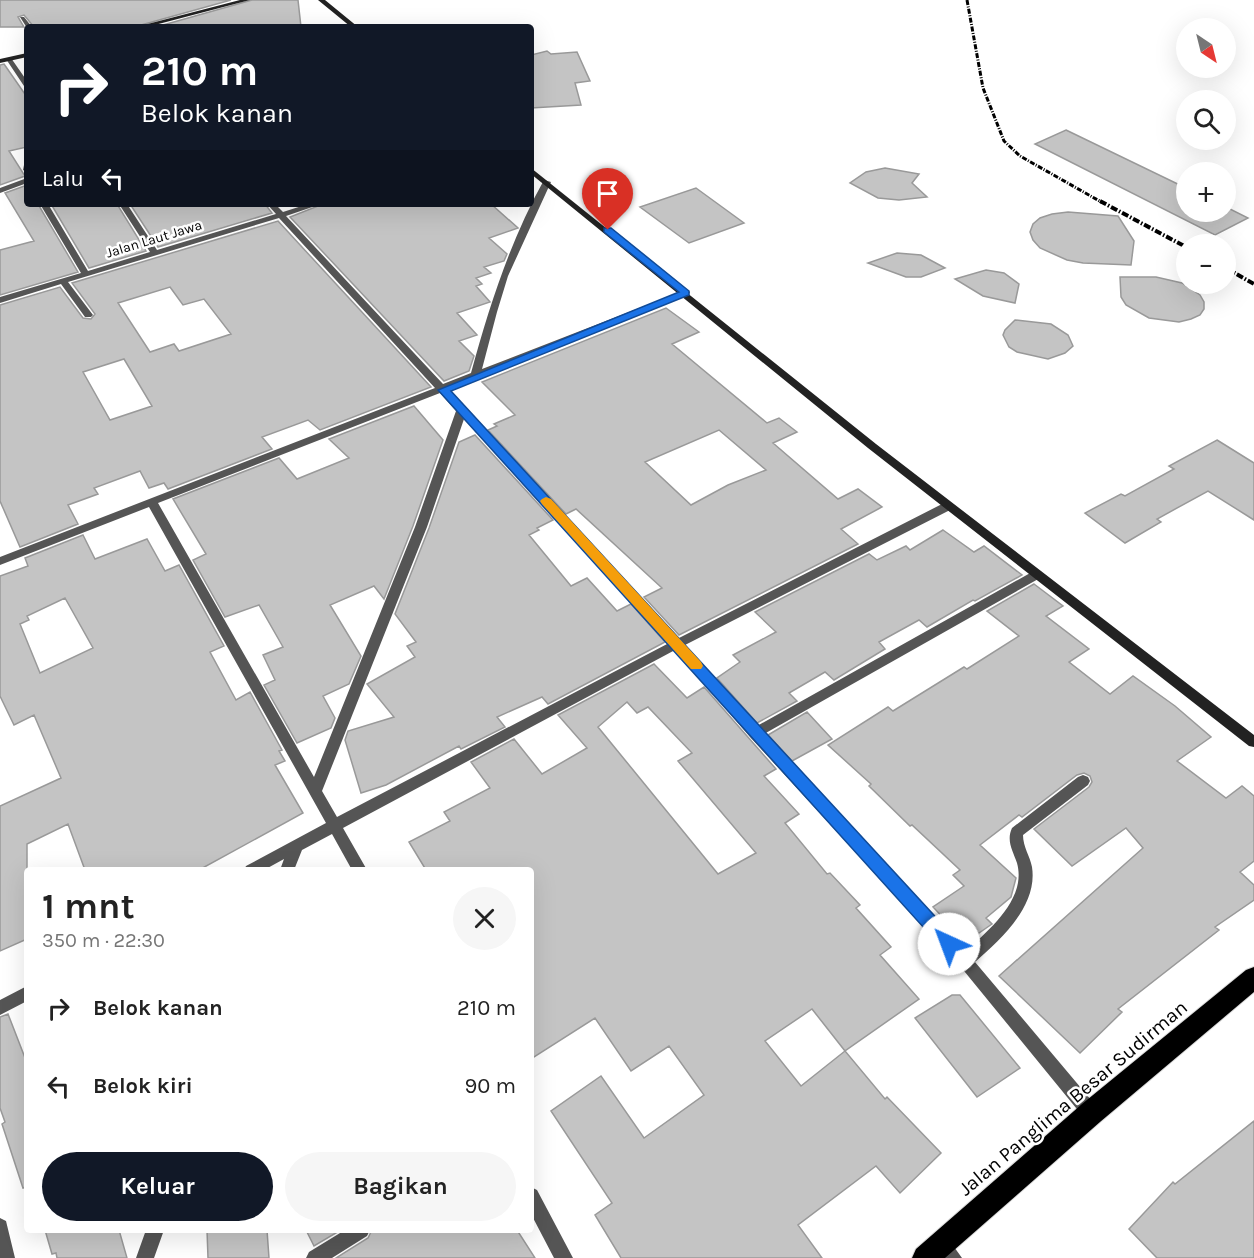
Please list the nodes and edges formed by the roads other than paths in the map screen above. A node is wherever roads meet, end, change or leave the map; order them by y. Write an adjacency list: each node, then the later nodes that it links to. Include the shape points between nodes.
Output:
1 (247, 0): 5 (main road)
2 (321, 0): 6 (main road)
3 (22, 18): 4 (street)
4 (27, 24)
5 (151, 24)
6 (350, 24)
7 (24, 56): 8 (main road)
8 (9, 59): 9 (main road); 10 (street)
9 (0, 61)
10 (24, 82)
11 (534, 172): 13 (main road)
12 (24, 181): 14 (street)
13 (547, 182): 23 (main road); 26 (street, via 504,276)
14 (0, 191)
15 (46, 207): 21 (street)
16 (125, 207): 20 (street)
17 (274, 207): 19 (street)
18 (306, 207): 19 (street, Jalan Laut Jawa)
19 (281, 215): 20 (street, Jalan Laut Jawa); 27 (street)
20 (155, 253): 21 (street, Jalan Laut Jawa)
21 (86, 273): 22 (street, Jalan Laut Jawa)
22 (62, 280): 24 (street, Jalan Laut Jawa); 25 (street)
23 (686, 293): 26 (street); 30 (main road)
24 (0, 300)
25 (88, 315)
26 (475, 377): 27 (street)
27 (443, 390): 28 (street); 29 (street)
28 (462, 410): 33 (street); 37 (street, via 421,526)
29 (152, 501): 31 (street); 37 (street)
30 (948, 506): 32 (main road); 33 (street)
31 (0, 561)
32 (1036, 575): 34 (street); 35 (main road)
33 (677, 644): 34 (street); 38 (street)
34 (755, 733): 43 (street)
35 (1254, 742)
36 (1083, 781): 43 (street, via 1017,832 1015,837 1027,878 1024,893 999,928)
37 (316, 790): 38 (street)
38 (336, 825): 39 (street); 42 (street)
39 (297, 845): 40 (street); 41 (street)
40 (257, 867)
41 (288, 867)
42 (358, 867)
43 (965, 961): 47 (street)
44 (1254, 978): 47 (highway, Jalan Panglima Besar Sudirman)
45 (24, 995): 46 (street)
46 (0, 1008)
47 (1091, 1113): 52 (highway, Jalan Panglima Besar Sudirman)
48 (534, 1202): 56 (street)
49 (0, 1227): 53 (street)
50 (154, 1233): 54 (street)
51 (356, 1233): 55 (street)
52 (940, 1253)
53 (6, 1258)
54 (145, 1258)
55 (315, 1258)
56 (564, 1258)

